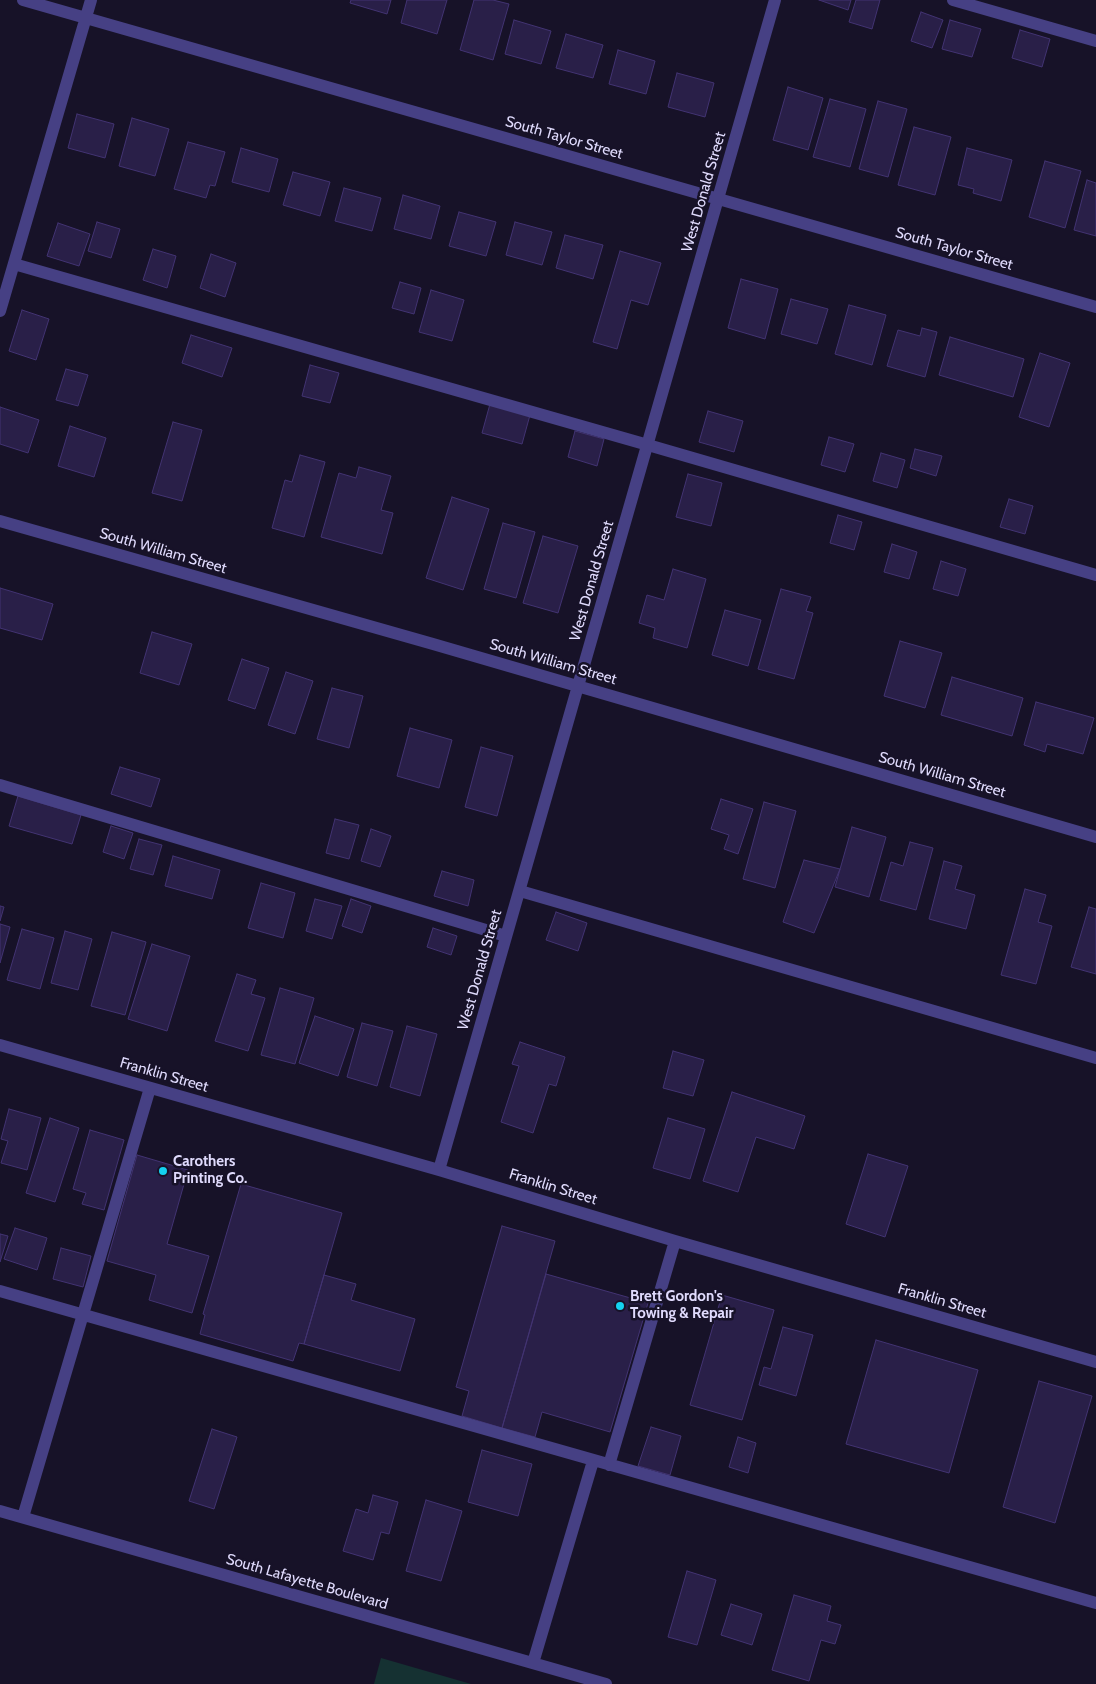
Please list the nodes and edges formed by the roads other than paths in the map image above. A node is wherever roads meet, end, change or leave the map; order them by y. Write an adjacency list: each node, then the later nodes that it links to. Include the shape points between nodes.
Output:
1 (23, 0): 5 (street, South Taylor Street)
2 (90, 0): 5 (street)
3 (775, 0): 7 (street, West Donald Street)
4 (953, 0): 6 (street)
5 (85, 18): 7 (street, South Taylor Street); 8 (street)
6 (1096, 41)
7 (719, 199): 9 (street, South Taylor Street); 11 (street, West Donald Street)
8 (14, 264): 10 (street); 11 (street)
9 (1096, 307)
10 (0, 311)
11 (648, 445): 13 (street); 14 (street, West Donald Street)
12 (0, 521): 14 (street, South William Street)
13 (1096, 575)
14 (578, 686): 16 (street, South William Street); 17 (street, West Donald Street)
15 (0, 786): 18 (street)
16 (1096, 836)
17 (520, 891): 18 (street, West Donald Street); 20 (street)
18 (506, 936): 22 (street, West Donald Street)
19 (0, 1045): 21 (street, Franklin Street)
20 (1096, 1058)
21 (150, 1088): 22 (street, Franklin Street); 25 (street)
22 (439, 1170): 23 (street, Franklin Street)
23 (675, 1240): 26 (street, Franklin Street); 28 (street)
24 (0, 1291): 25 (street)
25 (83, 1315): 27 (street); 30 (street)
26 (1096, 1362)
27 (593, 1461): 28 (street); 32 (street)
28 (609, 1465): 31 (street)
29 (0, 1511): 30 (street, South Lafayette Boulevard)
30 (22, 1517): 32 (street, South Lafayette Boulevard)
31 (1096, 1603)
32 (533, 1663): 33 (street, South Lafayette Boulevard)
33 (606, 1684)

